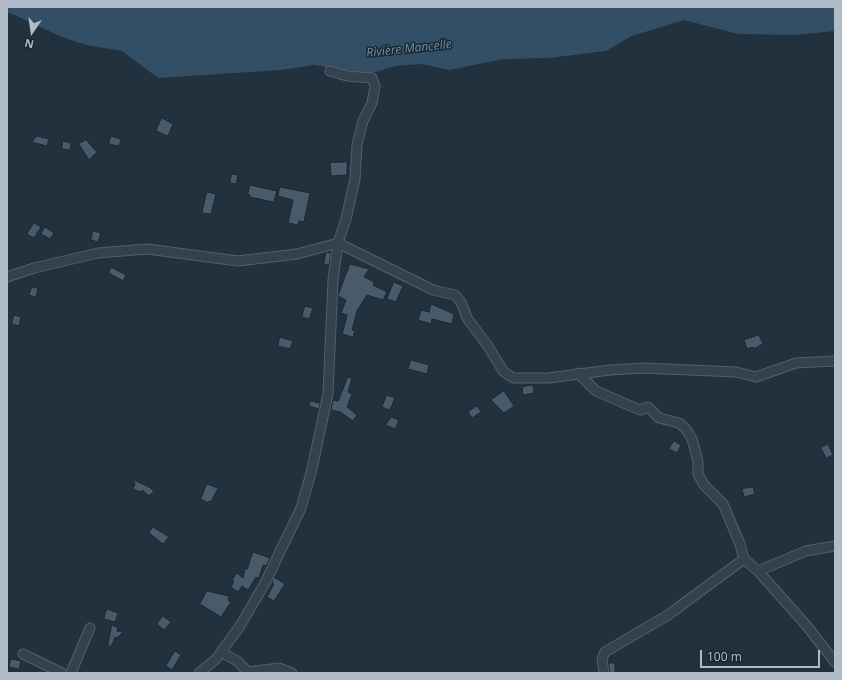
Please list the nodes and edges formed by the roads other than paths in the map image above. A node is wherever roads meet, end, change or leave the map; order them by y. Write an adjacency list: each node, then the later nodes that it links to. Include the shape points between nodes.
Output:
1 (330, 71): 2 (street, via 347,76 372,78 375,86 372,103 360,133 355,179)
2 (338, 243): 3 (street, via 297,254 238,261 147,249 98,253); 5 (street, via 433,290 455,295 461,302 467,318 503,371 513,378 548,378); 10 (street, via 333,280 328,394 301,508 265,583 240,626)
3 (7, 277)
4 (835, 360): 5 (street, via 796,363 756,377 736,372 643,368)
5 (578, 373): 7 (street, via 596,391 640,410 648,407 659,418 679,423 686,429 692,439 698,461 698,474 704,485 723,504)
6 (835, 546): 8 (street, via 806,551)
7 (744, 559): 8 (street); 17 (street, via 668,615 605,652 602,659)
8 (758, 571): 12 (street)
9 (90, 628): 15 (street)
10 (221, 652): 13 (street, via 216,659); 16 (street, via 237,661 248,672 278,668 290,670)
11 (23, 654): 14 (street)
12 (835, 662)
13 (198, 672)
14 (62, 673)
15 (71, 673)
16 (292, 673)
17 (604, 673)

